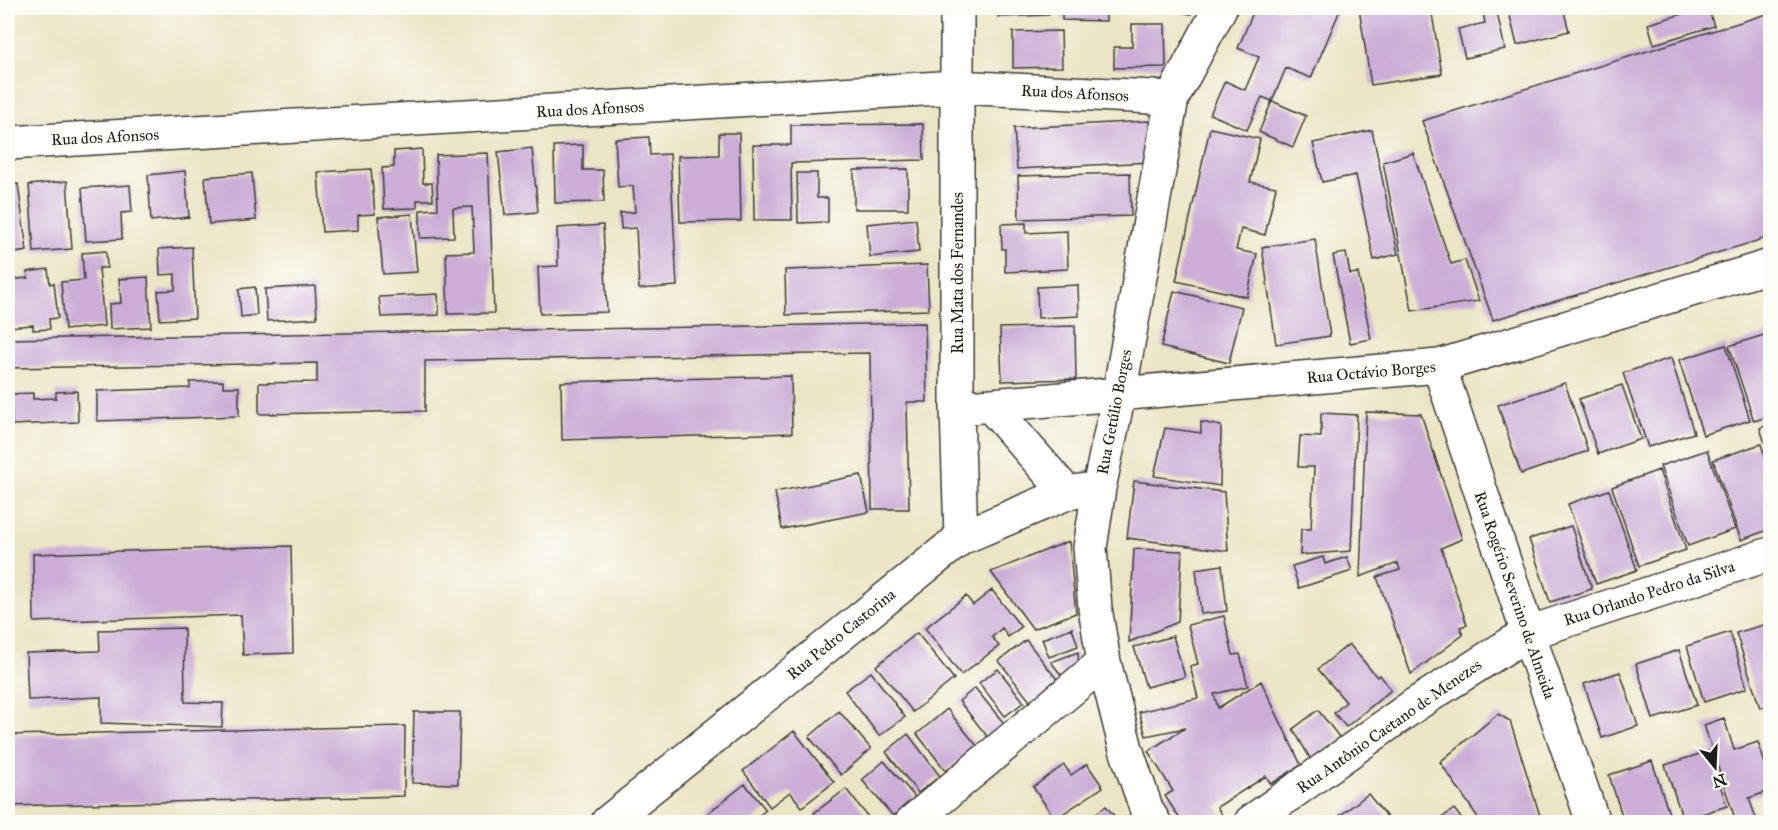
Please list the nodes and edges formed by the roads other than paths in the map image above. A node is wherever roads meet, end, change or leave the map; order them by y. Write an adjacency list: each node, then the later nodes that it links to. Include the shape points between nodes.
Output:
1 (957, 8): 3 (street, Rua Mata dos Fernandes)
2 (1220, 8): 4 (street, Rua Getúlio Borges)
3 (957, 87): 4 (street, Rua dos Afonsos); 5 (street, Rua dos Afonsos); 10 (street, Rua Mata dos Fernandes)
4 (1172, 98): 8 (street, Rua Getúlio Borges)
5 (8, 143)
6 (1770, 266): 7 (street, Rua Octávio Borges)
7 (1439, 366): 8 (street, Rua Octávio Borges); 14 (street, Rua Rogério Severino de Almeida)
8 (1119, 394): 9 (street, Rua Octávio Borges); 11 (street, Rua Getúlio Borges)
9 (990, 405): 10 (street, Rua Octávio Borges); 11 (street)
10 (957, 408): 12 (street, Rua Mata dos Fernandes)
11 (1083, 491): 12 (street, Rua Pedro Castorina); 15 (street, Rua Getúlio Borges)
12 (961, 538): 16 (street, Rua Pedro Castorina)
13 (1770, 554): 14 (street, Rua Orlando Pedro da Silva)
14 (1528, 633): 19 (street, Rua Antônio Caetano de Menezes, via 1416,704); 20 (street, Rua Rogério Severino de Almeida)
15 (1104, 662): 17 (street); 18 (street, Rua Getúlio Borges, via 1126,749)
16 (608, 822)
17 (912, 822)
18 (1154, 822)
19 (1251, 822)
20 (1593, 822)

